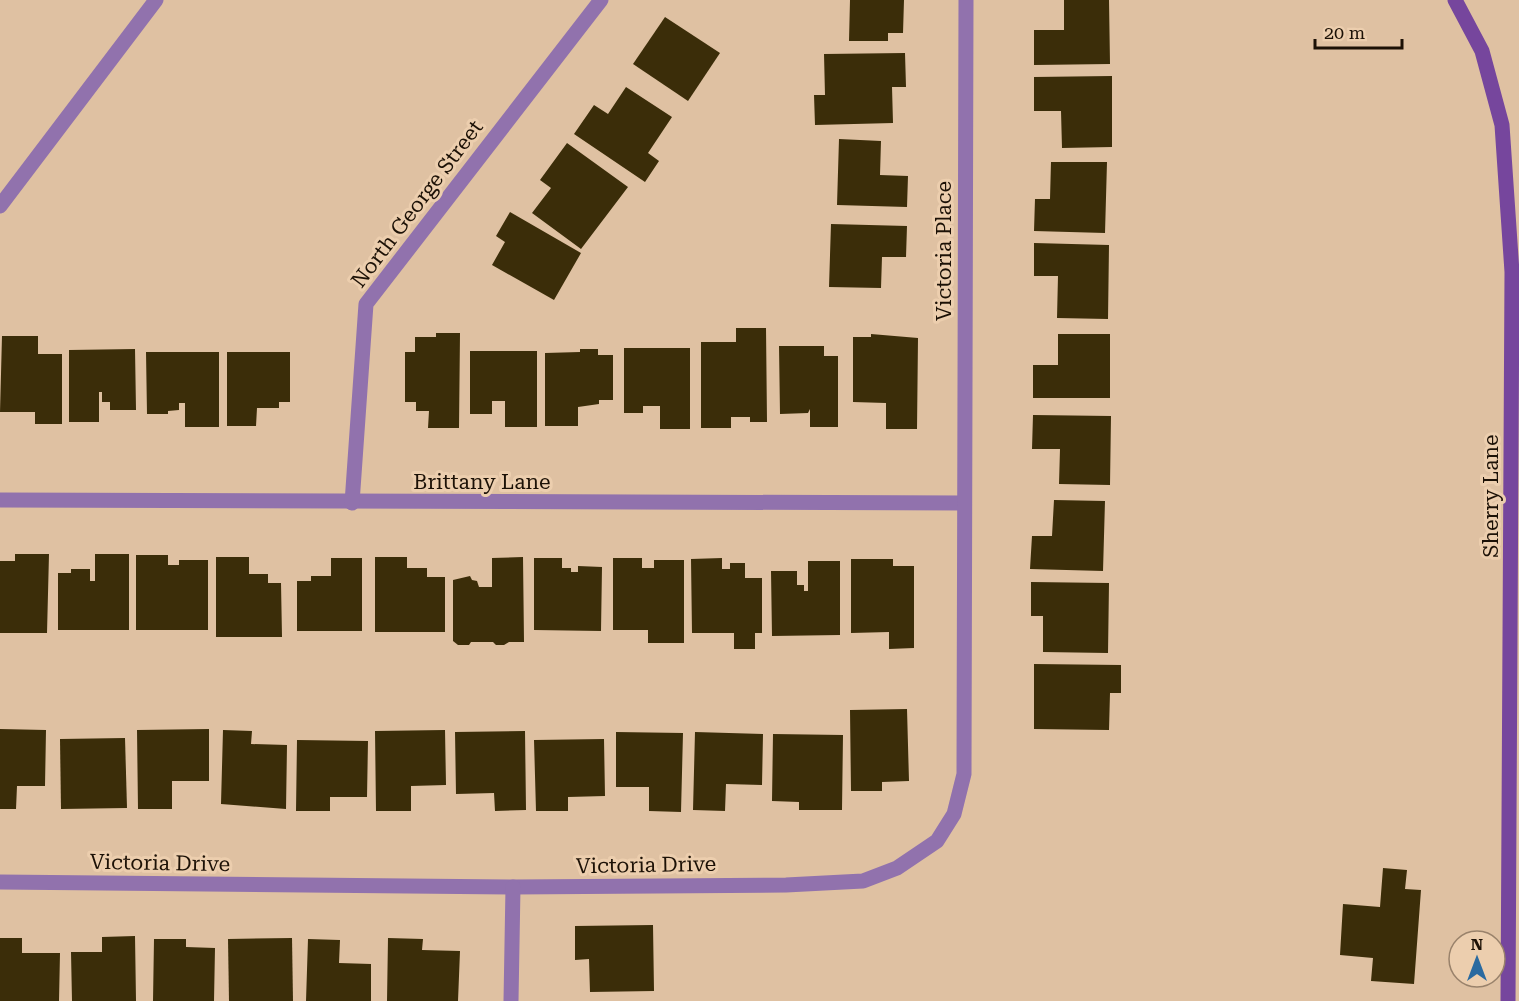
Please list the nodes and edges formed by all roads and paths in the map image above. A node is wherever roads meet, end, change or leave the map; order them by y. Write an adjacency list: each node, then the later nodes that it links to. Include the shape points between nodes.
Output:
1 (156, 0): 5 (street)
2 (601, 0): 8 (street, North George Street, via 366,304)
3 (966, 0): 9 (street, Victoria Place)
4 (1455, 0): 6 (street, Sherry Lane, via 1482,51 1502,124)
5 (0, 206)
6 (1516, 272): 13 (street, Sherry Lane)
7 (0, 500): 8 (street, Brittany Lane)
8 (352, 503): 9 (street, Brittany Lane)
9 (964, 503): 11 (street, Victoria Drive, via 964,774 954,814 937,841 897,868 863,881)
10 (0, 882): 11 (street, Victoria Drive)
11 (513, 888): 12 (street)
12 (511, 1001)
13 (1508, 1001)

